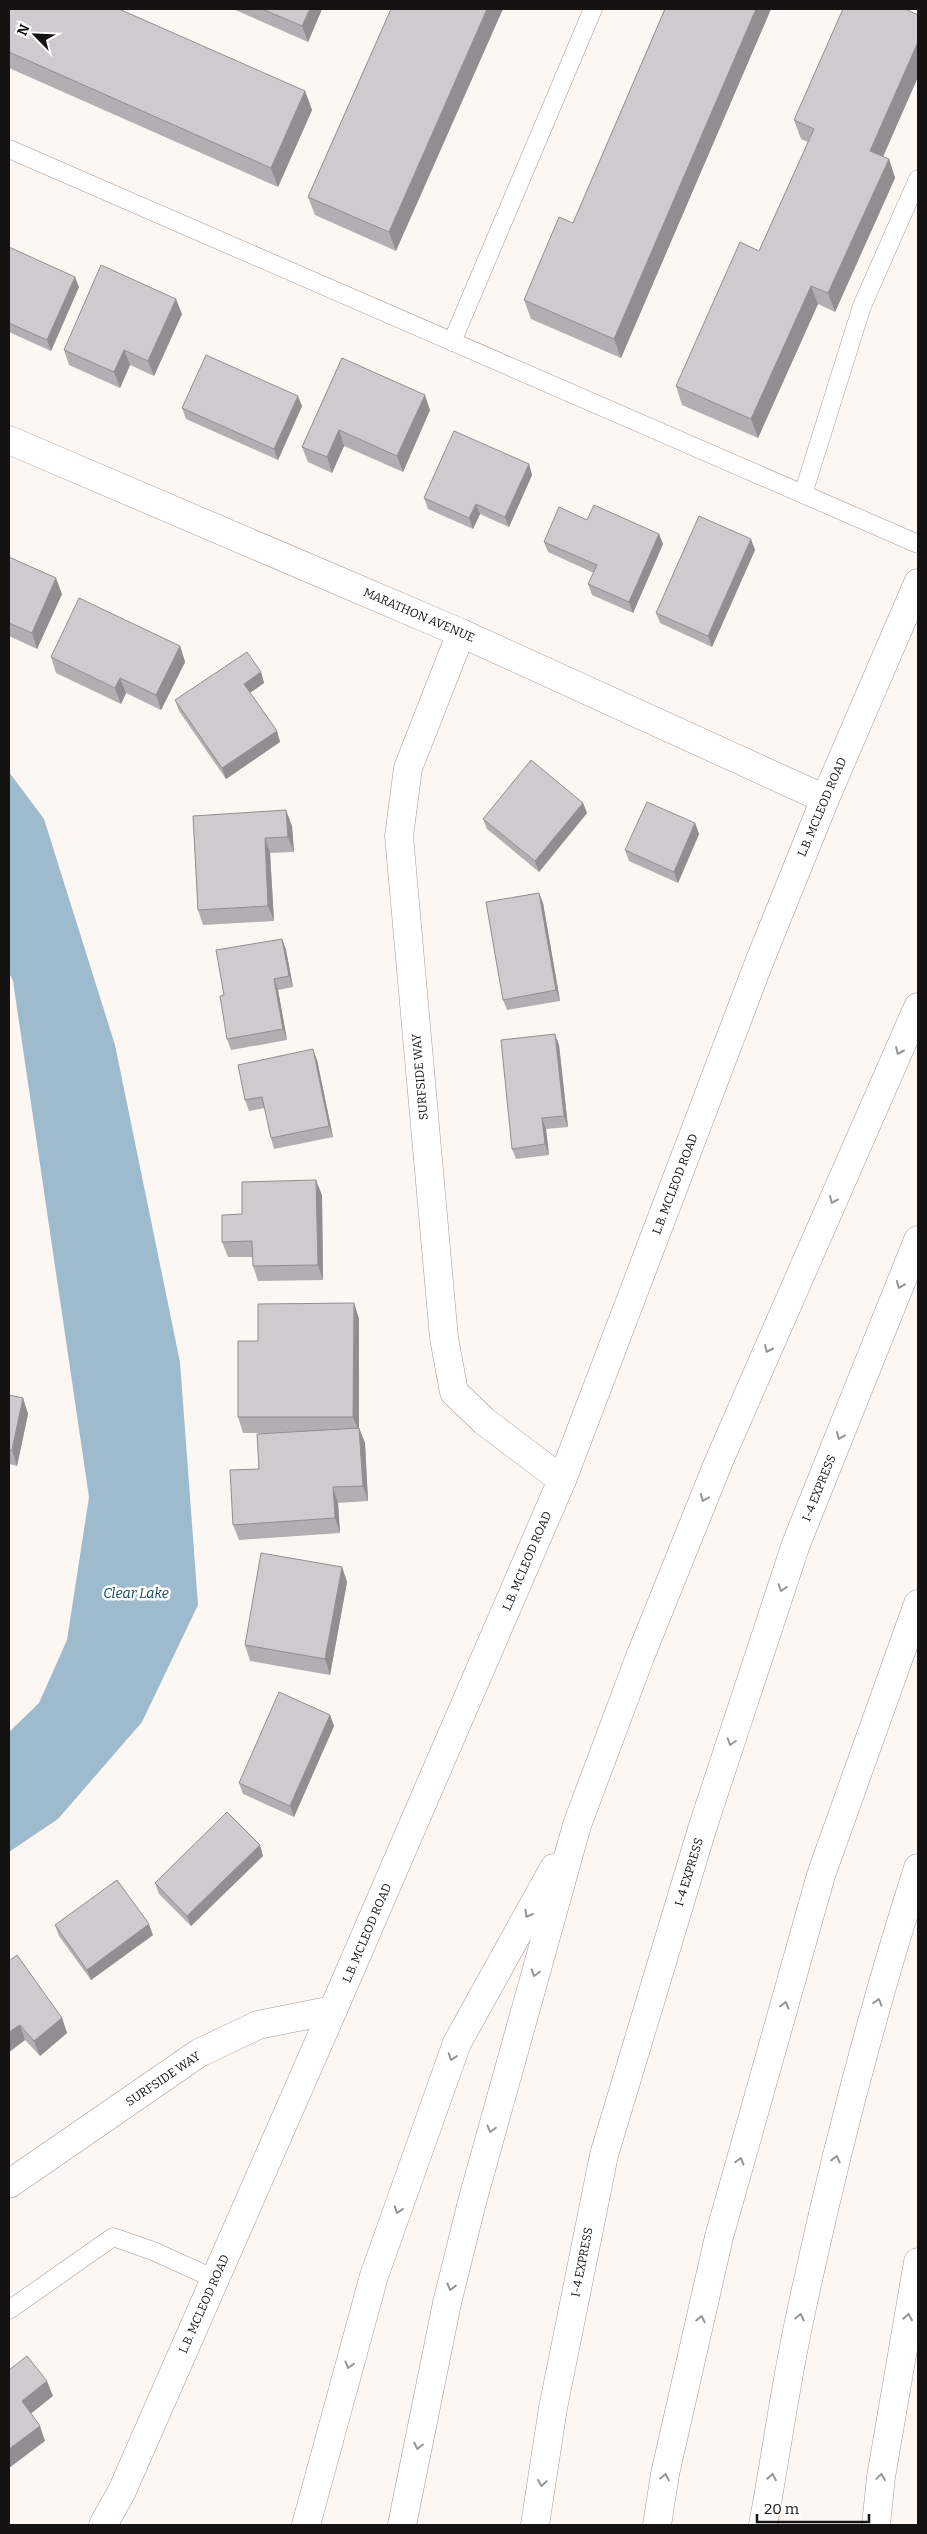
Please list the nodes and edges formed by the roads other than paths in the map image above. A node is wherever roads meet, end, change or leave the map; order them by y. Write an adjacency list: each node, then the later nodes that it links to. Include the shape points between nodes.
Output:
1 (594, 9): 4 (lane)
2 (9, 149): 4 (lane)
3 (918, 179): 6 (lane, via 862,306)
4 (452, 342): 6 (lane)
5 (9, 440): 9 (main road, MARATHON AVENUE)
6 (803, 494): 7 (lane)
7 (918, 544)
8 (918, 582): 10 (main road, L.B. MCLEOD ROAD)
9 (461, 633): 10 (main road, MARATHON AVENUE); 13 (main road, SURFSIDE WAY, via 408,768 399,836 444,1338 454,1392 484,1421)
10 (825, 799): 13 (main road, L.B. MCLEOD ROAD, via 760,960)
11 (918, 1007): 15 (main road, one-way to 15, via 719,1461)
12 (918, 1240): 25 (main road, I-4 EXPRESS, one-way to 25, via 796,1544 703,1826 604,2155 553,2408)
13 (562, 1480): 17 (main road, L.B. MCLEOD ROAD)
14 (918, 1604): 26 (main road, one-way to 14, via 719,2237 816,1894)
15 (577, 1825): 23 (main road, one-way to 23, via 457,2043 374,2276); 24 (main road, one-way to 24, via 447,2302)
16 (918, 1868): 27 (main road, one-way to 16, via 800,2319 831,2180 863,2053)
17 (333, 2010): 18 (main road, SURFSIDE WAY, via 258,2025 199,2053); 20 (main road, L.B. MCLEOD ROAD)
18 (9, 2184)
19 (918, 2262): 28 (main road, one-way to 19, via 880,2477)
20 (215, 2278): 21 (lane, via 113,2237); 22 (main road, L.B. MCLEOD ROAD, via 122,2491)
21 (9, 2310)
22 (103, 2525)
23 (306, 2525)
24 (402, 2525)
25 (535, 2525)
26 (656, 2525)
27 (764, 2525)
28 (876, 2525)

